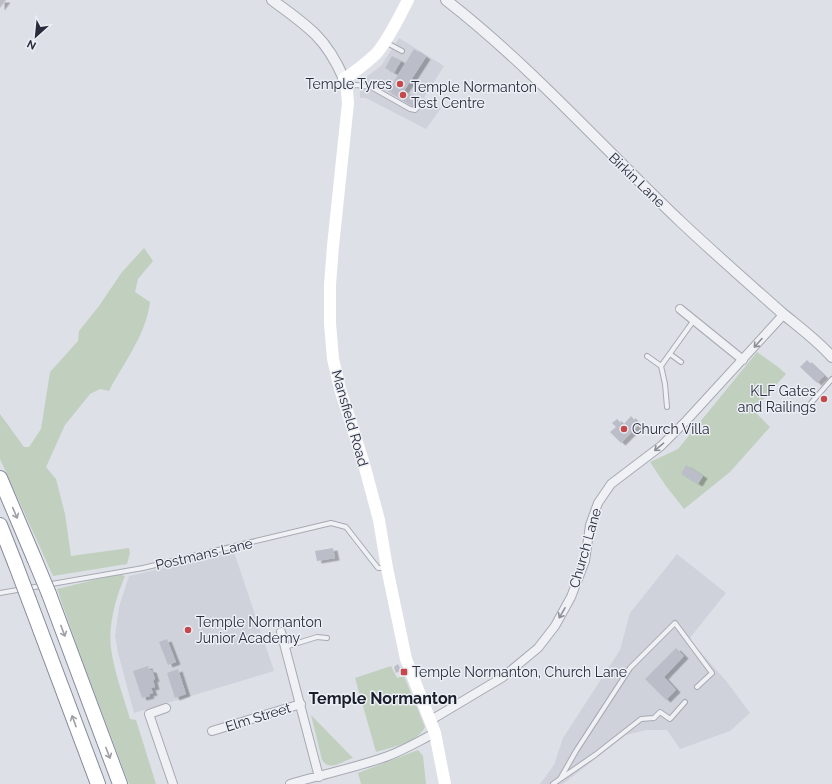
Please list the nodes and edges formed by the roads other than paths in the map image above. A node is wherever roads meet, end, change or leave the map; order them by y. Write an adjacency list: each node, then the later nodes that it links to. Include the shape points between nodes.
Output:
1 (272, 0): 6 (street, Mansfield Road, via 315,34 333,58)
2 (408, 0): 4 (main road)
3 (446, 0): 9 (street, Birkin Lane, via 516,59 696,237)
4 (384, 42): 5 (lane); 6 (main road)
5 (402, 51)
6 (345, 83): 7 (lane, via 371,87 410,109 415,110); 22 (main road, Mansfield Road, via 348,103 330,285 333,359 379,520)
7 (420, 105)
8 (680, 309): 10 (street)
9 (784, 314): 13 (street, Birkin Lane, via 806,331); 14 (street, Church Lane, one-way to 14)
10 (694, 320): 11 (lane); 14 (street)
11 (670, 354): 15 (lane); 16 (lane)
12 (647, 356): 16 (lane)
13 (832, 357)
14 (743, 360): 31 (street, Church Lane, one-way to 31, via 661,446 611,484 595,510 590,525 585,561 571,597 538,648 503,677)
15 (681, 362)
16 (660, 366): 19 (lane)
17 (832, 379): 18 (lane)
18 (811, 403)
19 (667, 407)
20 (0, 478): 37 (highway, one-way to 37, bridge, via 49,594)
21 (0, 525): 36 (highway, one-way to 21, bridge)
22 (387, 568): 23 (lane, Postmans Lane, via 378,568 346,527 331,523 143,568); 31 (main road, Mansfield Road, via 406,660)
23 (0, 593)
24 (281, 632): 26 (street)
25 (327, 638): 26 (lane, via 317,637)
26 (285, 647): 29 (street)
27 (697, 687): 35 (lane, via 712,673 674,623 630,668)
28 (685, 702): 35 (lane, via 670,719 660,712 654,718 641,719)
29 (301, 704): 32 (street, Elm Street); 34 (street, Elm Street)
30 (166, 708): 38 (street, via 149,714)
31 (431, 720): 33 (main road, Mansfield Road)
32 (212, 731)
33 (435, 734): 34 (street, via 388,756); 40 (main road, Mansfield Road)
34 (319, 777): 39 (street)
35 (560, 779): 41 (lane)
36 (98, 784)
37 (120, 784)
38 (174, 784)
39 (290, 784)
40 (445, 784)
41 (553, 784)

